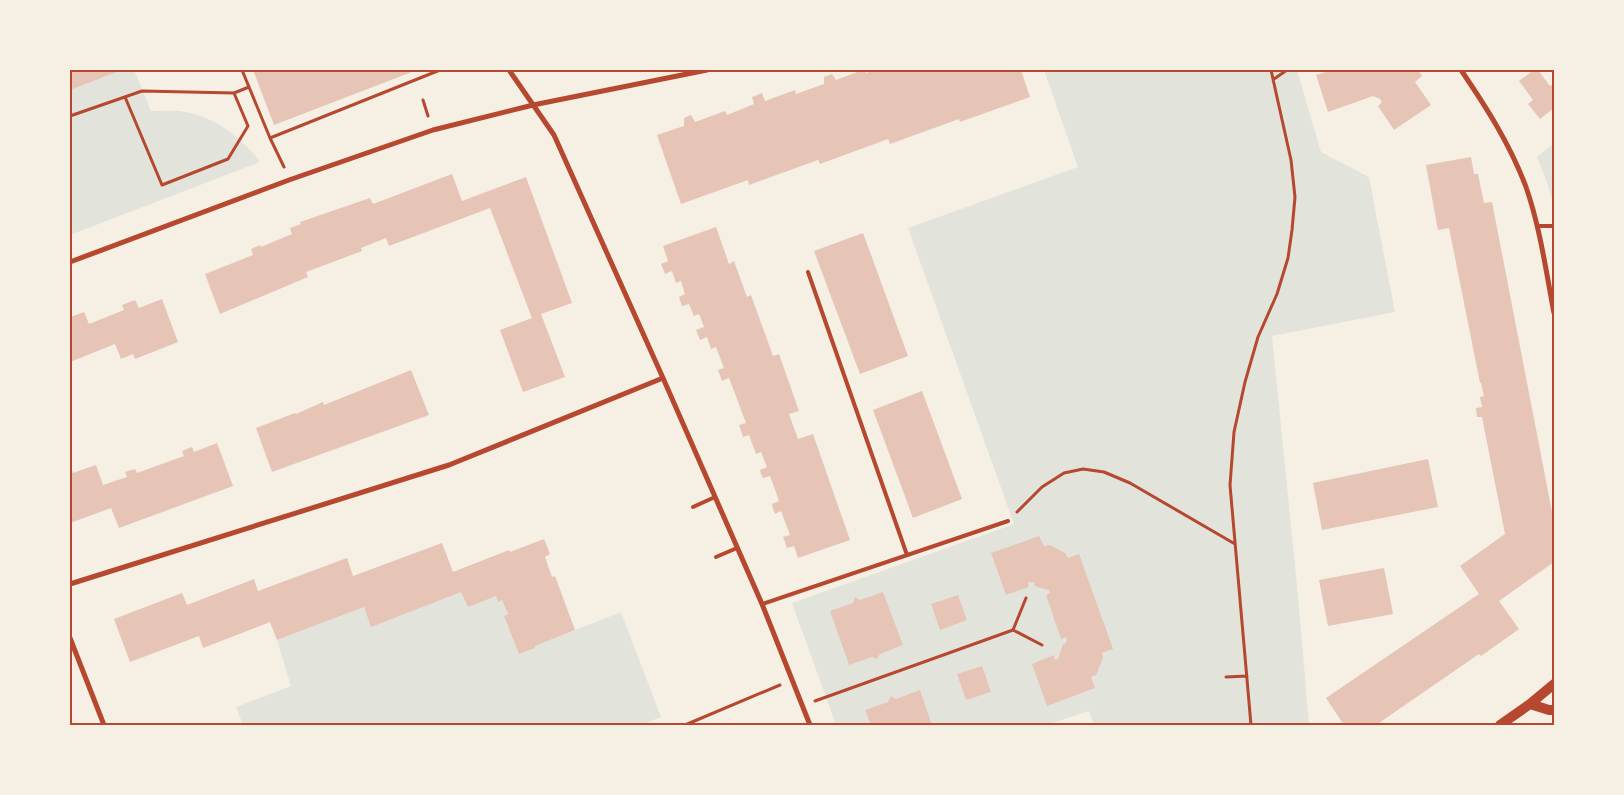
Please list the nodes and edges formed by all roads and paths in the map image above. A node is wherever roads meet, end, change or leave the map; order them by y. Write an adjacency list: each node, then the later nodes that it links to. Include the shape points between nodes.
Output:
1 (242, 70): 9 (path)
2 (440, 70): 14 (path)
3 (509, 70): 12 (street)
4 (706, 70): 12 (street)
5 (1271, 70): 8 (path)
6 (1287, 70): 8 (path)
7 (1461, 70): 16 (street, via 1502,133 1526,188)
8 (1274, 79): 25 (path, via 1291,160 1295,197 1288,258 1258,337 1234,432 1230,485)
9 (249, 87): 10 (path); 14 (path)
10 (234, 93): 11 (path, via 142,91); 11 (path, via 248,126 228,159 162,185)
11 (125, 97): 13 (path)
12 (533, 106): 15 (street, via 433,130); 21 (street, via 554,135)
13 (70, 116)
14 (270, 138): 15 (path)
15 (289, 180): 18 (street)
16 (1537, 226): 17 (lane); 20 (street)
17 (1554, 226)
18 (70, 262)
19 (808, 272): 27 (lane)
20 (1554, 313)
21 (663, 378): 22 (street); 29 (street, via 450,465)
22 (715, 497): 23 (lane); 26 (street)
23 (693, 507)
24 (1008, 520): 25 (path, via 1042,487 1064,473 1082,469 1104,472 1130,483); 27 (lane)
25 (1235, 544): 35 (path)
26 (737, 548): 28 (lane); 31 (street)
27 (907, 555): 31 (lane)
28 (716, 557)
29 (70, 584)
30 (1026, 598): 32 (path)
31 (762, 604): 37 (street)
32 (1013, 630): 34 (path); 40 (path)
33 (70, 638): 42 (street)
34 (1042, 645)
35 (1248, 676): 36 (path); 45 (path)
36 (1226, 677)
37 (792, 679): 40 (street); 43 (path)
38 (1554, 684): 39 (main road)
39 (1530, 704): 41 (main road); 46 (main road)
40 (802, 705): 44 (street)
41 (1554, 710)
42 (104, 725)
43 (685, 725)
44 (810, 725)
45 (1251, 725)
46 (1500, 725)

